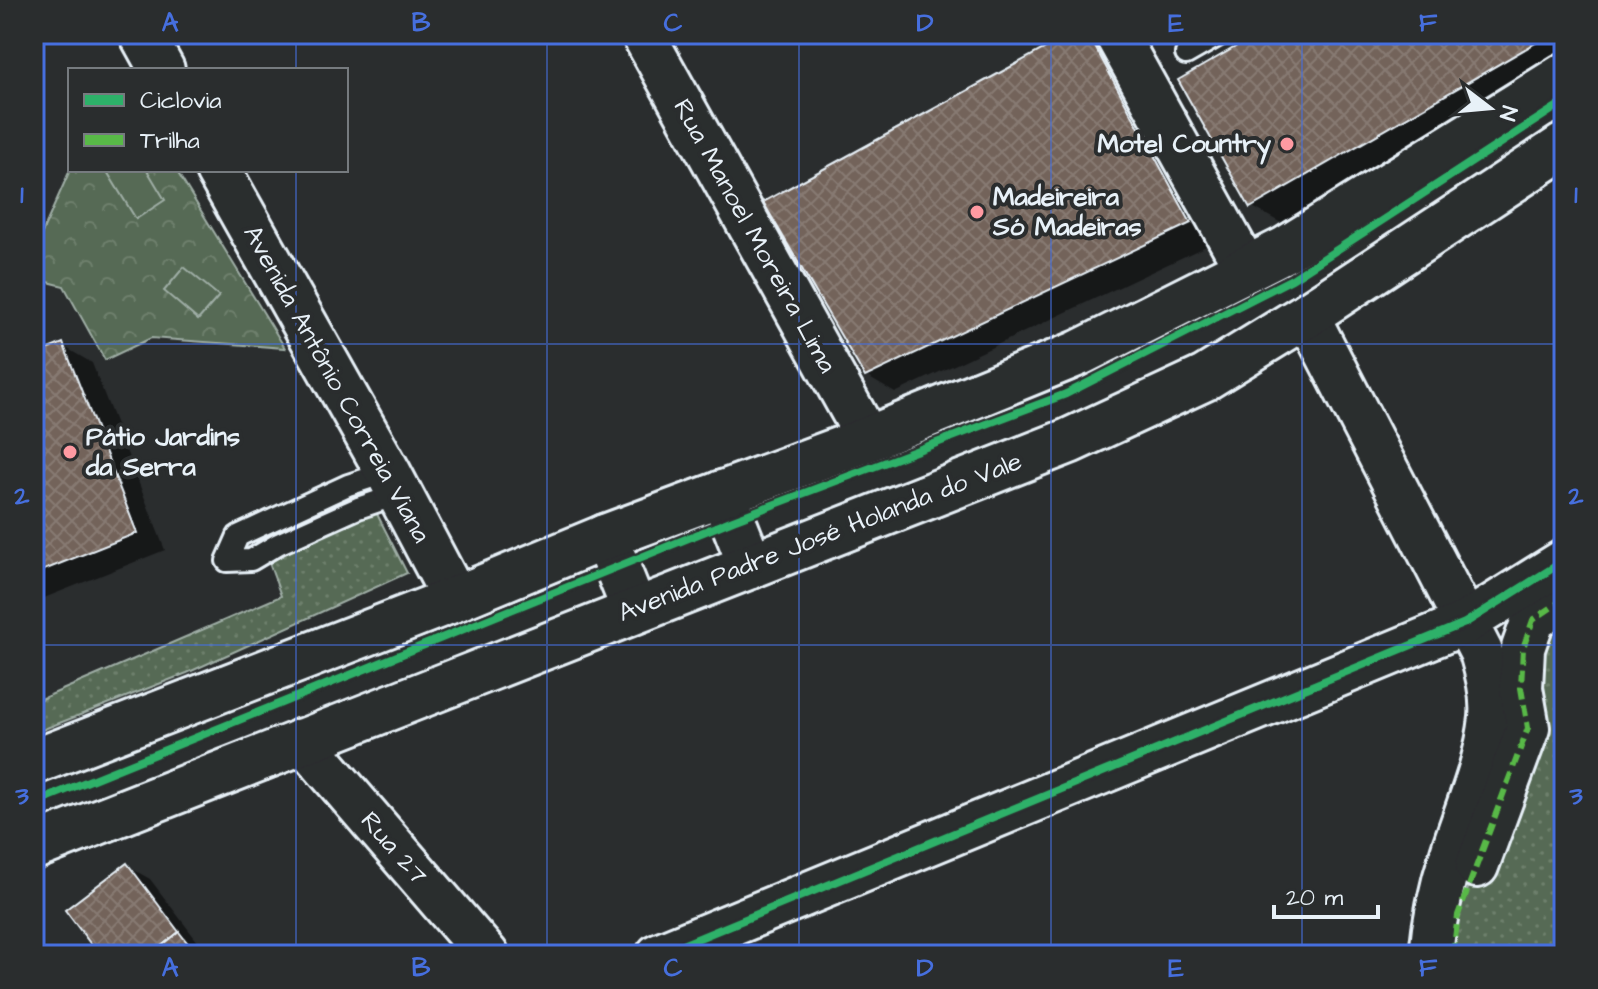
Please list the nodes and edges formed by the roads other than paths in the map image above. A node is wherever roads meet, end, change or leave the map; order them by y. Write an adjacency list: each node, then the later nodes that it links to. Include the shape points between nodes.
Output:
1 (142, 34): 6 (main road)
2 (643, 34): 12 (street, Rua Manoel Moreira Lima)
3 (1116, 34): 10 (street)
4 (1221, 34): 5 (lane)
5 (1186, 54)
6 (161, 68)
7 (1564, 76): 10 (main road)
8 (1564, 146): 11 (main road, Avenida Padre José Holanda do Vale)
9 (219, 172): 13 (main road, Avenida Antônio Correia Viana)
10 (1247, 270): 12 (main road, via 1079,353)
11 (1307, 315): 17 (main road, Avenida Padre José Holanda do Vale, via 1205,378 1069,441); 21 (street)
12 (868, 439): 14 (main road)
13 (394, 483): 13 (lane, via 348,485 238,536 227,561 251,560 358,508); 18 (main road, Avenida Antônio Correia Viana)
14 (722, 493): 15 (main road); 17 (main road)
15 (605, 537): 18 (main road); 20 (main road)
16 (1564, 561): 21 (street)
17 (751, 566): 20 (main road, Avenida Padre José Holanda do Vale)
18 (455, 599): 23 (main road)
19 (1564, 599): 28 (street, via 1533,620 1523,648 1521,688 1528,728 1458,915)
20 (634, 609): 22 (main road, Avenida Padre José Holanda do Vale)
21 (1465, 623): 26 (street); 27 (street, via 1489,678 1491,717 1434,920)
22 (302, 740): 24 (main road, Avenida Padre José Holanda do Vale); 25 (street, Rua 27)
23 (34, 762)
24 (34, 847)
25 (487, 955)
26 (658, 955)
27 (1431, 955)
28 (1453, 955)

